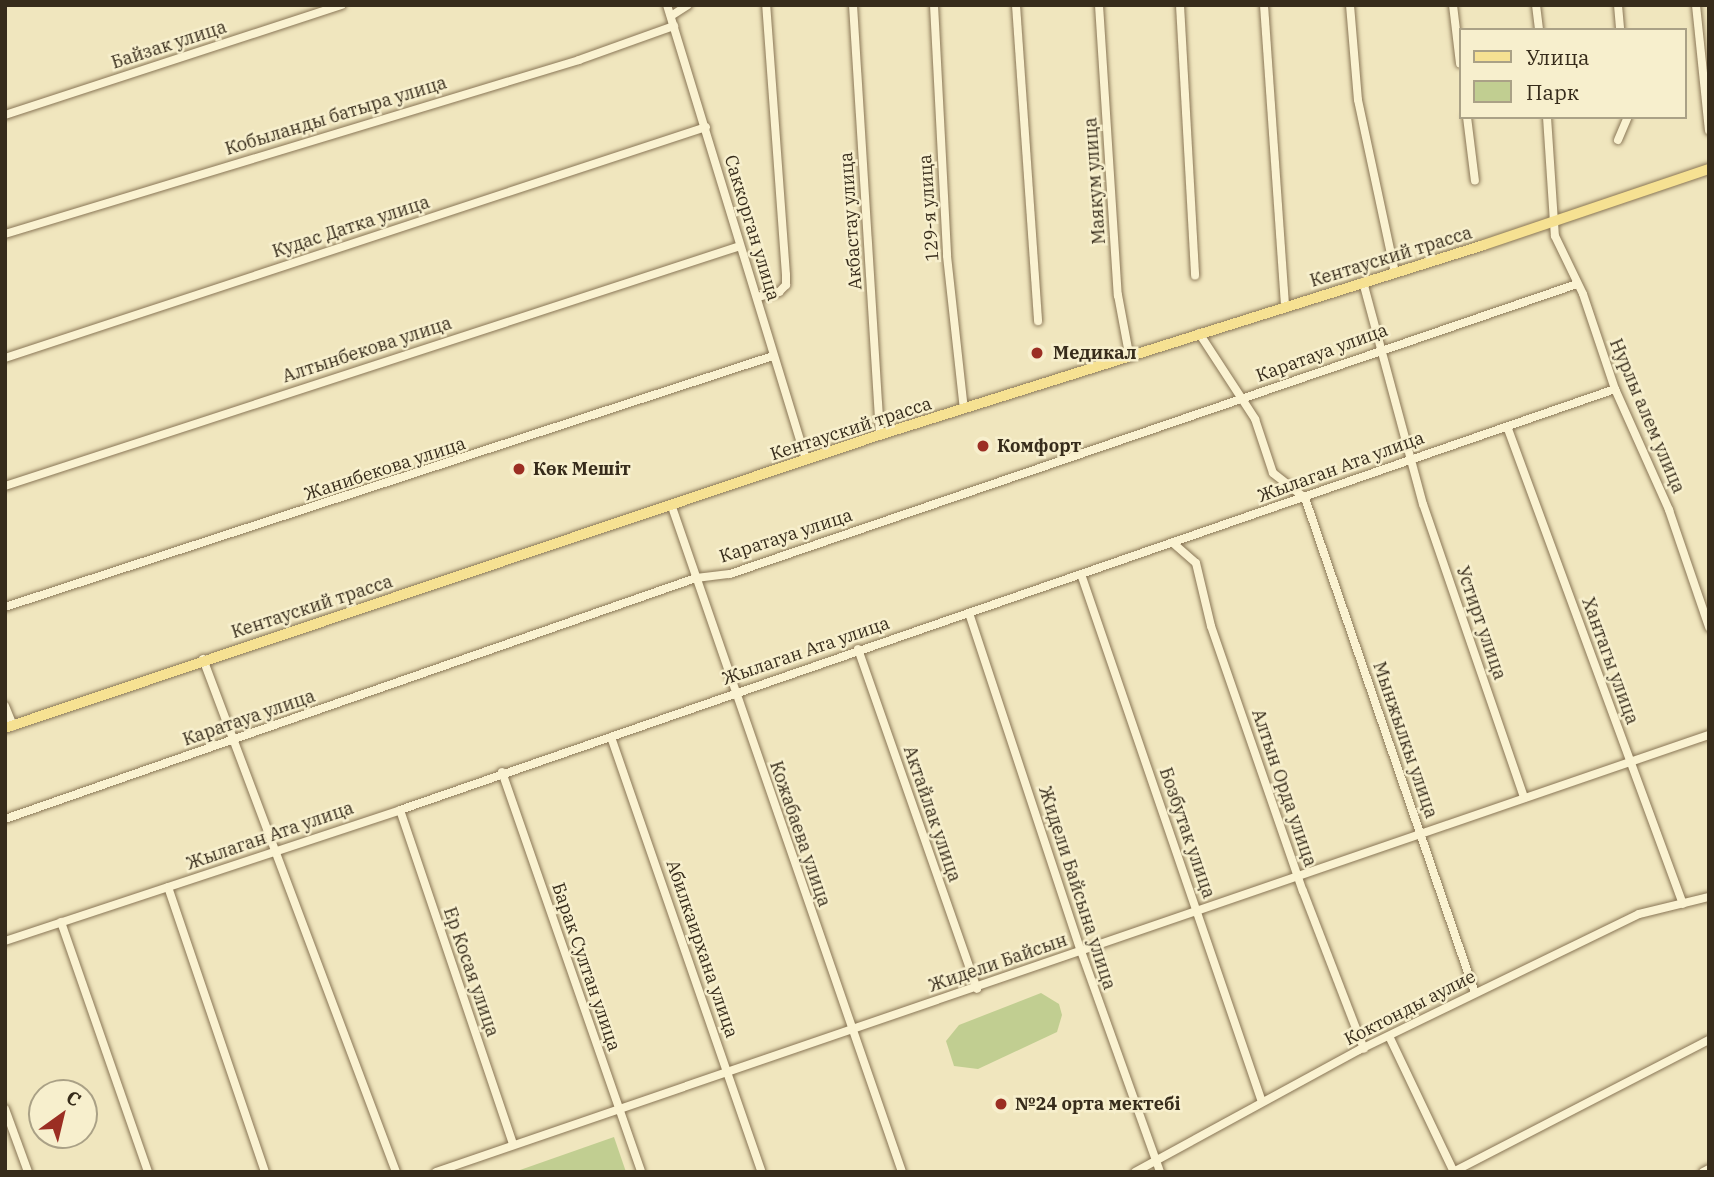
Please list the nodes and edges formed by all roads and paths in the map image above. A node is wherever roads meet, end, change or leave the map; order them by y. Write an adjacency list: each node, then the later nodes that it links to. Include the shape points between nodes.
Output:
1 (342, 5): 21 (street, Байзак улица)
2 (667, 5): 16 (street, Саккорган улица)
3 (688, 5): 16 (street)
4 (766, 5): 37 (street, via 786,285 779,292)
5 (853, 5): 49 (street, Акбастау улица)
6 (934, 5): 47 (street, 129-я улица, via 947,256)
7 (1016, 5): 39 (street)
8 (1099, 5): 42 (street, Маякум улица, via 1118,295)
9 (1180, 5): 34 (street)
10 (1264, 5): 38 (street)
11 (1350, 5): 33 (street, via 1358,100)
12 (1453, 5): 20 (street)
13 (1536, 5): 18 (street)
14 (1618, 5): 19 (street)
15 (1696, 5): 26 (street)
16 (671, 16): 17 (street, Саккорган улица)
17 (674, 26): 25 (street, Саккорган улица); 31 (street, Кобыланды батыра улица, via 579,60)
18 (1539, 28)
19 (1620, 28)
20 (1458, 47)
21 (5, 115)
22 (1467, 119): 29 (street)
23 (1547, 119): 30 (street, Нурлы алем улица)
24 (1627, 119): 27 (street)
25 (706, 128): 32 (street, Саккорган улица); 44 (street, Кудас Датка улица)
26 (1709, 130)
27 (1618, 140)
28 (1709, 169): 30 (main road, Кентауский трасса)
29 (1475, 181)
30 (1554, 218): 33 (main road, Кентауский трасса); 36 (street, Нурлы алем улица, via 1555,236)
31 (5, 234)
32 (740, 246): 37 (street, Саккорган улица); 52 (street, Алтынбекова улица)
33 (1395, 272): 35 (main road, Кентауский трасса)
34 (1195, 275)
35 (1363, 282): 38 (main road, Кентауский трасса); 41 (street, Устирт улица)
36 (1577, 284): 41 (street, Каратауа улица); 45 (street, Нурлы алем улица)
37 (757, 297): 43 (street, Саккорган улица)
38 (1285, 307): 40 (main road, Кентауский трасса)
39 (1038, 321)
40 (1199, 333): 42 (main road, Кентауский трасса); 46 (street)
41 (1382, 348): 46 (street, Каратауа улица); 50 (street, Устирт улица, via 1392,403)
42 (1129, 354): 47 (main road, Кентауский трасса)
43 (773, 356): 51 (street, Саккорган улица); 58 (street, Жанибекова улица)
44 (5, 358)
45 (1615, 389): 48 (street, Жылаган Ата улица); 60 (street, Нурлы алем улица, via 1670,510)
46 (1243, 398): 53 (street, via 1273,473); 57 (street, Каратауа улица, via 1118,437 730,574)
47 (964, 409): 49 (main road, Кентауский трасса)
48 (1508, 429): 50 (street, Жылаган Ата улица); 69 (street, Хантагы улица)
49 (880, 435): 51 (main road, Кентауский трасса)
50 (1412, 456): 53 (street, Жылаган Ата улица); 71 (street, Устирт улица, via 1423,504)
51 (806, 460): 54 (main road, Кентауский трасса)
52 (5, 486)
53 (1305, 498): 55 (street, Жылаган Ата улица); 74 (street, Мынжылкы улица)
54 (671, 504): 57 (street, Кожабаева улица); 62 (main road, Кентауский трасса)
55 (1173, 543): 56 (street, Жылаган Ата улица); 76 (street, Алтын Орда улица, via 1196,563 1211,626)
56 (1081, 574): 59 (street, Жылаган Ата улица); 80 (street, Бозбутак улица)
57 (696, 578): 63 (street, Кожабаева улица); 68 (street, Каратауа улица)
58 (5, 607)
59 (970, 613): 61 (street, Жылаган Ата улица); 83 (street, Жидели Байсына улица)
60 (1709, 627)
61 (858, 649): 63 (street, Жылаган Ата улица); 84 (street, Актайлак улица)
62 (203, 659): 65 (main road, Кентауский трасса); 68 (street)
63 (735, 692): 67 (street, Жылаган Ата улица); 86 (street, Кожабаева улица)
64 (5, 706): 65 (street)
65 (9, 727)
66 (1709, 734): 69 (street, Жидели Байсын)
67 (611, 737): 70 (street, Жылаган Ата улица); 90 (street, Абилкаирхана улица)
68 (233, 740): 73 (street, Каратауа улица); 75 (street)
69 (1631, 762): 71 (street, Жидели Байсын); 79 (street, Хантагы улица)
70 (502, 772): 72 (street, Жылаган Ата улица); 92 (street, Барак Султан улица)
71 (1524, 798): 74 (street, Жидели Байсын)
72 (400, 810): 75 (street, Жылаган Ата улица); 94 (street, Ер Косая улица)
73 (5, 819)
74 (1420, 833): 76 (street, Жидели Байсын); 85 (street, Мынжылкы улица)
75 (275, 848): 77 (street, Жылаган Ата улица); 100 (street)
76 (1298, 876): 80 (street, Жидели Байсын); 89 (street, Алтын Орда улица)
77 (168, 887): 81 (street, Жылаган Ата улица); 99 (street)
78 (1709, 897): 79 (street, Коктонды аулие)
79 (1683, 904): 85 (street, Коктонды аулие, via 1639,914)
80 (1196, 909): 83 (street, Жидели Байсын); 91 (street, Бозбутак улица)
81 (61, 922): 82 (street, Жылаган Ата улица); 98 (street)
82 (5, 941)
83 (1080, 951): 84 (street, Жидели Байсын); 95 (street, Жидели Байсына улица)
84 (977, 989): 86 (street, Жидели Байсын)
85 (1475, 993): 87 (street, Коктонды аулие)
86 (849, 1030): 90 (street, Жидели Байсын); 104 (street, Кожабаева улица)
87 (1388, 1036): 89 (street, Коктонды аулие); 107 (street)
88 (1709, 1040): 107 (street)
89 (1364, 1049): 91 (street, Коктонды аулие)
90 (727, 1069): 92 (street, Жидели Байсын); 103 (street, Абилкаирхана улица)
91 (1262, 1102): 95 (street, Коктонды аулие)
92 (618, 1108): 94 (street, Жидели Байсын); 102 (street, Барак Султан улица)
93 (5, 1109): 97 (street)
94 (513, 1144): 101 (street, Жидели Байсын)
95 (1155, 1159): 105 (street, Коктонды аулие); 106 (street, Жидели Байсына улица)
96 (1709, 1169): 108 (street)
97 (28, 1172)
98 (148, 1172)
99 (265, 1172)
100 (396, 1172)
101 (436, 1172)
102 (641, 1172)
103 (762, 1172)
104 (902, 1172)
105 (1135, 1172)
106 (1160, 1172)
107 (1454, 1172)
108 (1703, 1172)

